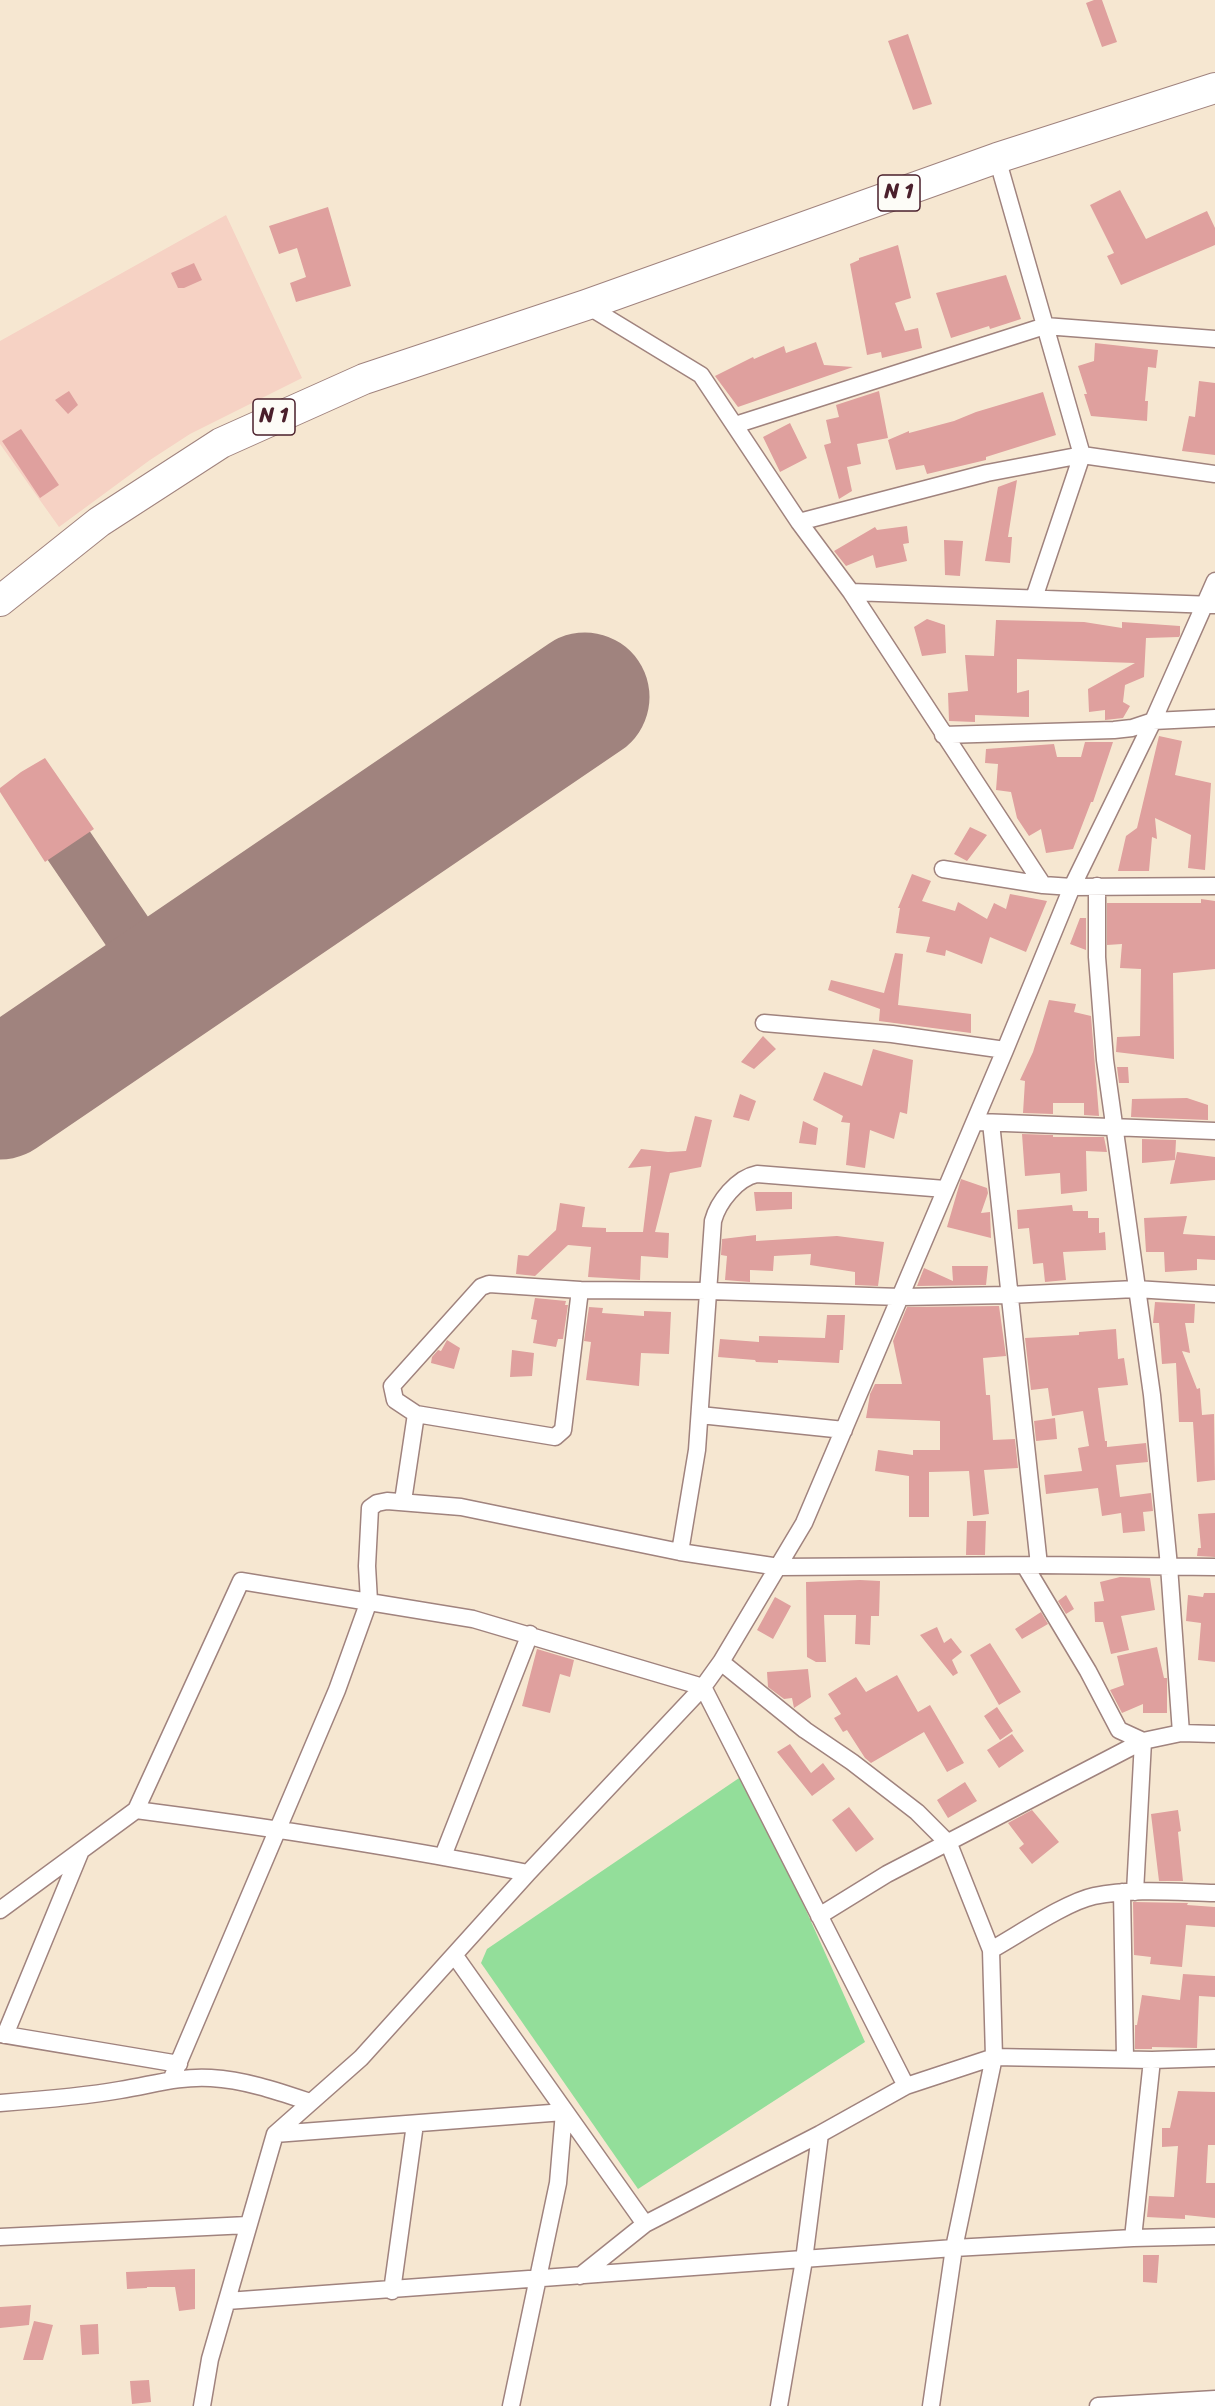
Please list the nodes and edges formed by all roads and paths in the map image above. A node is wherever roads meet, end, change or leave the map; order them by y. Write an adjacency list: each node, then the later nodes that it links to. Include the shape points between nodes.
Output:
1 (1215, 88): 2 (highway, N 1)
2 (997, 158): 3 (highway, N 1); 4 (street)
3 (586, 305): 6 (street, via 701,375); 13 (highway, N 1, via 364,379 221,442 99,522)
4 (1045, 326): 5 (street); 6 (street); 7 (street)
5 (1215, 339)
6 (735, 425): 9 (street)
7 (1082, 455): 8 (street); 9 (street, via 987,473); 12 (street)
8 (1215, 474)
9 (799, 522): 11 (street)
10 (1215, 581): 14 (street)
11 (850, 592): 12 (street); 17 (street)
12 (1034, 598): 14 (street)
13 (0, 601)
14 (1210, 605): 16 (street)
15 (1215, 718): 16 (street)
16 (1153, 722): 17 (street, via 1114,730); 22 (street)
17 (943, 735): 19 (street)
18 (943, 869): 19 (street)
19 (1043, 885): 22 (street)
20 (1096, 886): 21 (street); 22 (street); 26 (street, via 1098,968)
21 (1215, 886)
22 (1072, 887): 24 (street)
23 (764, 1023): 24 (street, via 892,1034)
24 (1005, 1050): 25 (street)
25 (982, 1123): 26 (street); 28 (street); 33 (street)
26 (1114, 1128): 27 (street); 29 (street)
27 (1215, 1131)
28 (945, 1190): 31 (street, via 767,1174 748,1176 716,1210); 34 (street)
29 (1136, 1289): 32 (street); 33 (street); 41 (street, via 1152,1395)
30 (580, 1290): 31 (street); 35 (street, via 501,1284 481,1287 392,1386 395,1400); 35 (street, via 560,1435)
31 (709, 1291): 34 (street); 36 (street)
32 (1215, 1294)
33 (1008, 1295): 34 (street); 40 (street)
34 (901, 1297): 37 (street)
35 (416, 1414): 38 (street)
36 (700, 1415): 37 (street); 39 (street)
37 (844, 1430): 42 (street, via 804,1523)
38 (403, 1501): 39 (street, via 497,1513); 44 (street, via 377,1503 370,1508)
39 (680, 1552): 42 (street)
40 (1032, 1565): 41 (street); 42 (street); 50 (street, via 1119,1730)
41 (1169, 1566): 43 (street); 48 (street)
42 (779, 1567): 46 (street)
43 (1215, 1567)
44 (369, 1601): 45 (street, via 473,1619); 51 (street, via 241,1581); 52 (street, via 338,1690)
45 (530, 1634): 47 (street); 55 (street)
46 (721, 1662): 47 (street); 53 (street, via 917,1812)
47 (703, 1687): 56 (street); 60 (street)
48 (1181, 1733): 49 (street); 50 (street)
49 (1215, 1734)
50 (1143, 1741): 53 (street); 57 (street)
51 (136, 1810): 52 (street); 54 (street)
52 (279, 1828): 55 (street); 68 (street)
53 (949, 1844): 60 (street, via 887,1874); 61 (street)
54 (80, 1852): 59 (street); 63 (street)
55 (443, 1856): 56 (street)
56 (528, 1873): 62 (street)
57 (1129, 1892): 58 (street); 61 (street, via 1092,1896); 65 (street)
58 (1215, 1893)
59 (0, 1910)
60 (819, 1916): 69 (street)
61 (991, 1950): 64 (street)
62 (455, 1956): 70 (street, via 362,2058); 72 (street)
63 (2, 2035): 68 (street)
64 (994, 2057): 65 (street); 69 (street); 81 (street)
65 (1125, 2058): 67 (street)
66 (1215, 2058): 67 (street)
67 (1152, 2060): 80 (street)
68 (176, 2071): 70 (street, via 259,2085); 71 (street, via 99,2093)
69 (906, 2086): 74 (street)
70 (310, 2102): 75 (street)
71 (0, 2103)
72 (564, 2112): 73 (street); 76 (street); 84 (street, via 558,2183)
73 (415, 2124): 75 (street); 85 (street)
74 (820, 2133): 76 (street); 82 (street)
75 (275, 2134): 77 (street)
76 (645, 2224): 83 (street)
77 (248, 2225): 79 (street); 86 (street)
78 (1215, 2236): 80 (street)
79 (0, 2237)
80 (1133, 2238): 81 (street)
81 (954, 2248): 82 (street); 91 (street)
82 (804, 2260): 83 (street); 90 (street)
83 (580, 2276): 84 (street)
84 (539, 2279): 85 (street); 89 (street)
85 (392, 2291): 86 (street)
86 (227, 2301): 88 (street, via 210,2359)
87 (1215, 2399): 92 (street)
88 (202, 2406)
89 (511, 2406)
90 (779, 2406)
91 (931, 2406)
92 (1098, 2406)

